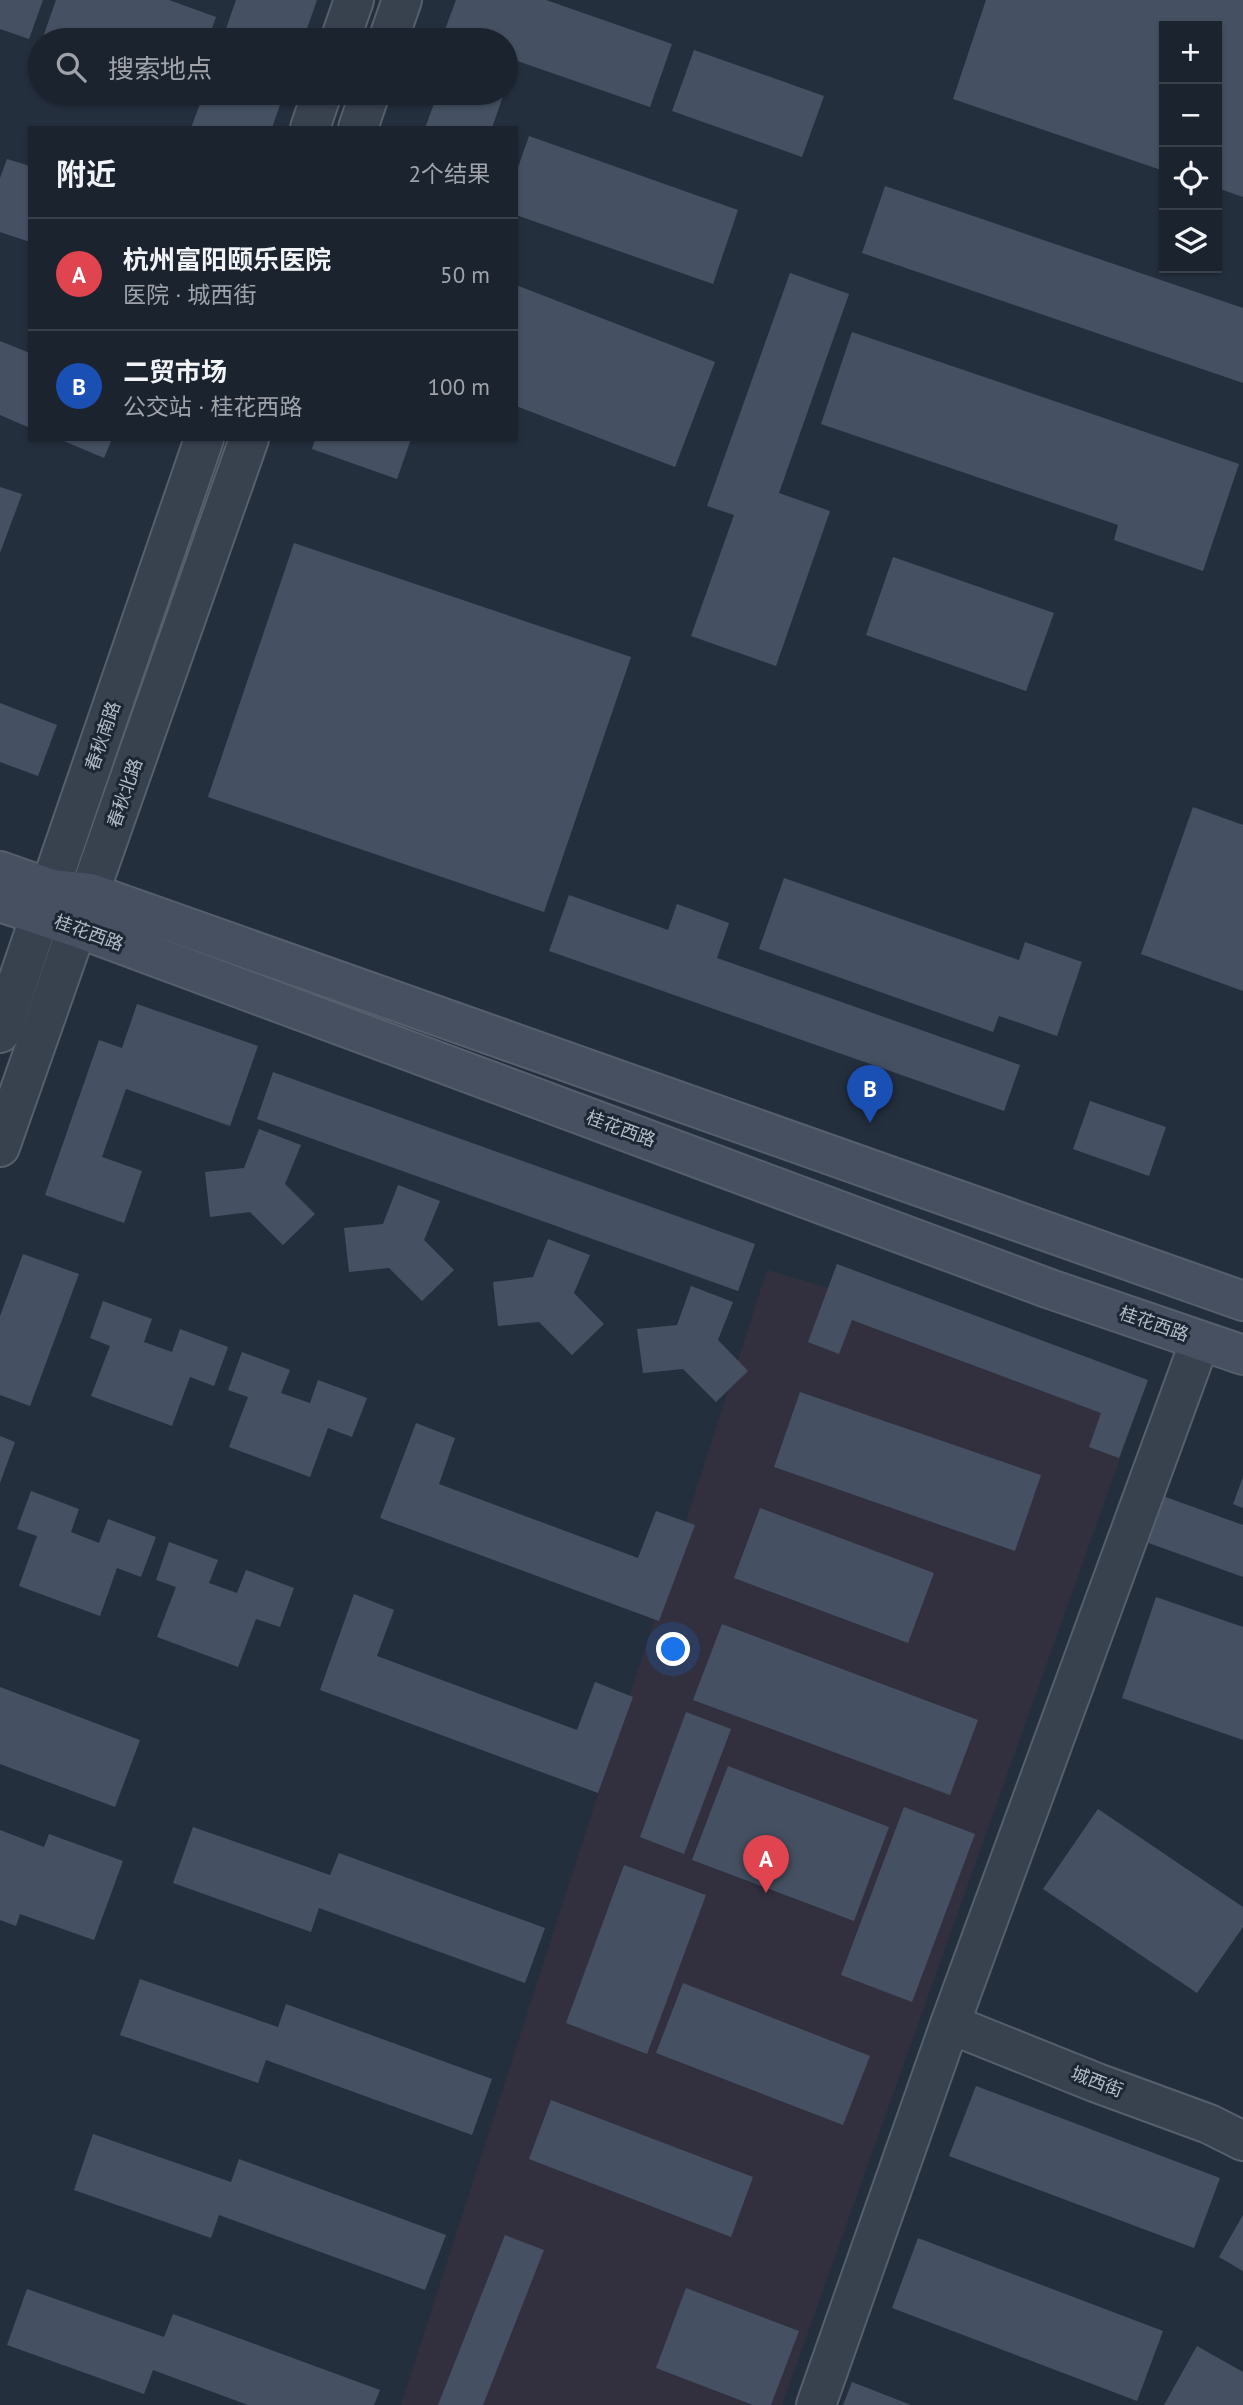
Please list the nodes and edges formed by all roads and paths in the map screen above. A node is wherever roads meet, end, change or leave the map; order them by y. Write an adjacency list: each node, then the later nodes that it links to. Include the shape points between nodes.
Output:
1 (354, 0): 3 (street)
2 (402, 0): 4 (street)
3 (344, 28)
4 (392, 28)
5 (318, 105): 7 (street)
6 (366, 105): 8 (street)
7 (311, 126)
8 (359, 126)
9 (203, 441): 13 (street, 春秋南路)
10 (248, 441): 14 (street, 春秋北路)
11 (0, 871): 13 (main road, 桂花西路)
12 (0, 902): 13 (main road, 桂花西路)
13 (46, 903): 14 (main road, 桂花西路); 15 (street, 春秋南路)
14 (84, 911): 16 (street, 春秋北路); 17 (main road, 桂花西路); 18 (main road, 桂花西路, via 1050,1289)
15 (0, 1033)
16 (0, 1147)
17 (1243, 1301)
18 (1200, 1340): 19 (main road, 桂花西路); 20 (street)
19 (1243, 1355)
20 (950, 2024): 21 (street, 城西街); 22 (street)
21 (1243, 2141)
22 (816, 2405)

